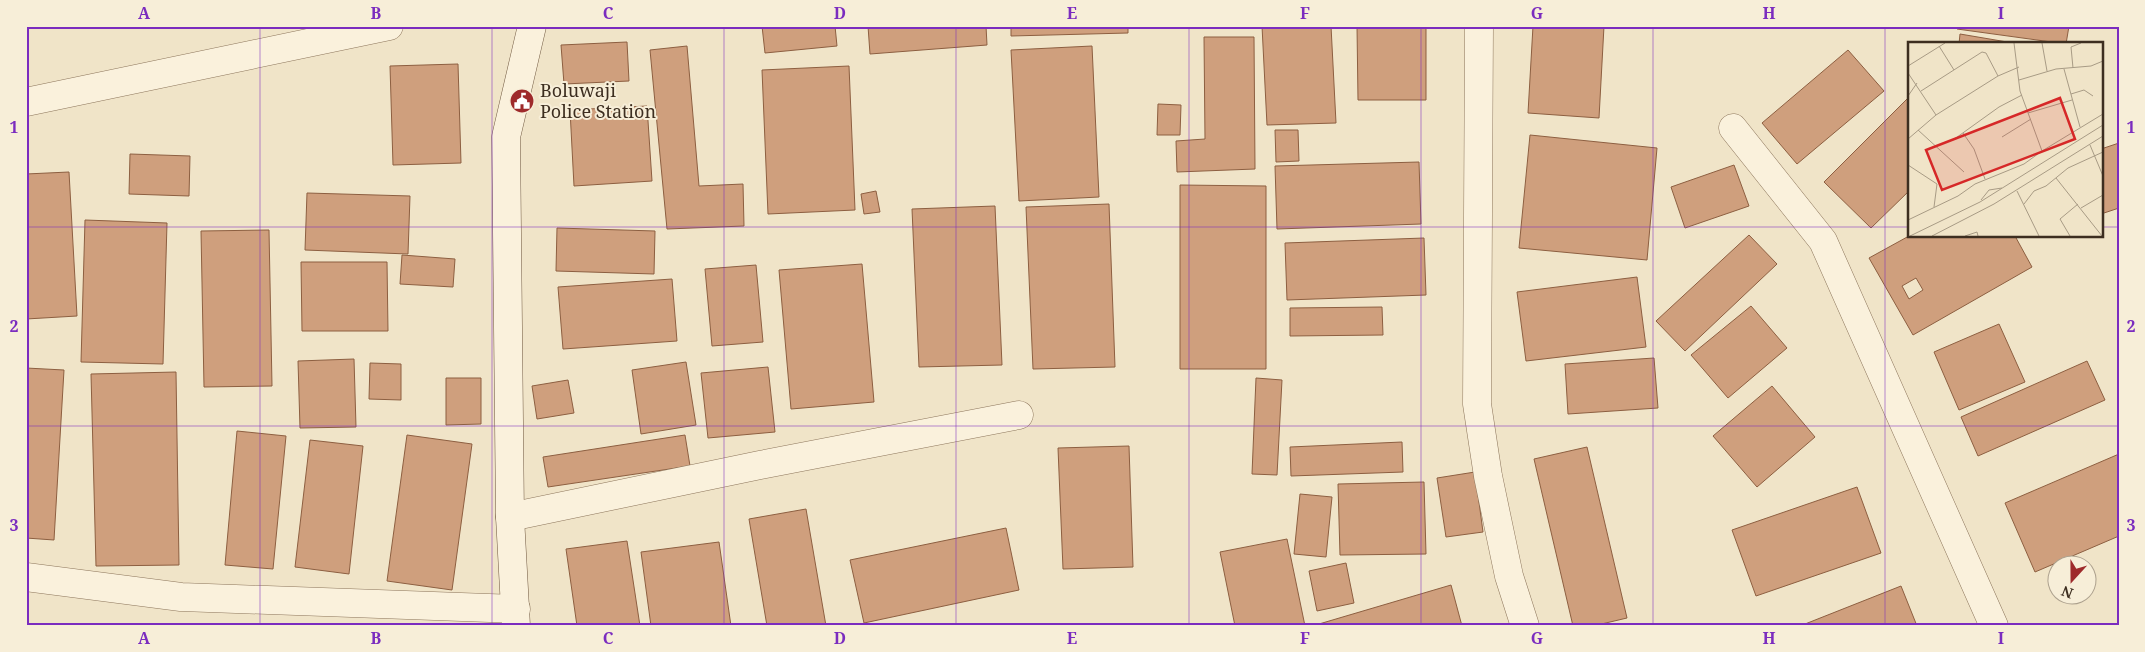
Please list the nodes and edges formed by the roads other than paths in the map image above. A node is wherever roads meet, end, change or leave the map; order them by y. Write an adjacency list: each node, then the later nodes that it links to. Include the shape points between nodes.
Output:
1 (389, 26): 4 (street)
2 (532, 26): 7 (street, via 506,137)
3 (1479, 26): 10 (street, via 1477,404 1509,576)
4 (26, 102)
5 (1733, 128): 11 (street, via 1823,241)
6 (1019, 415): 7 (street, via 760,464)
7 (510, 517): 9 (street)
8 (26, 578): 9 (street, via 182,597)
9 (516, 618)
10 (1525, 626)
11 (1994, 626)

